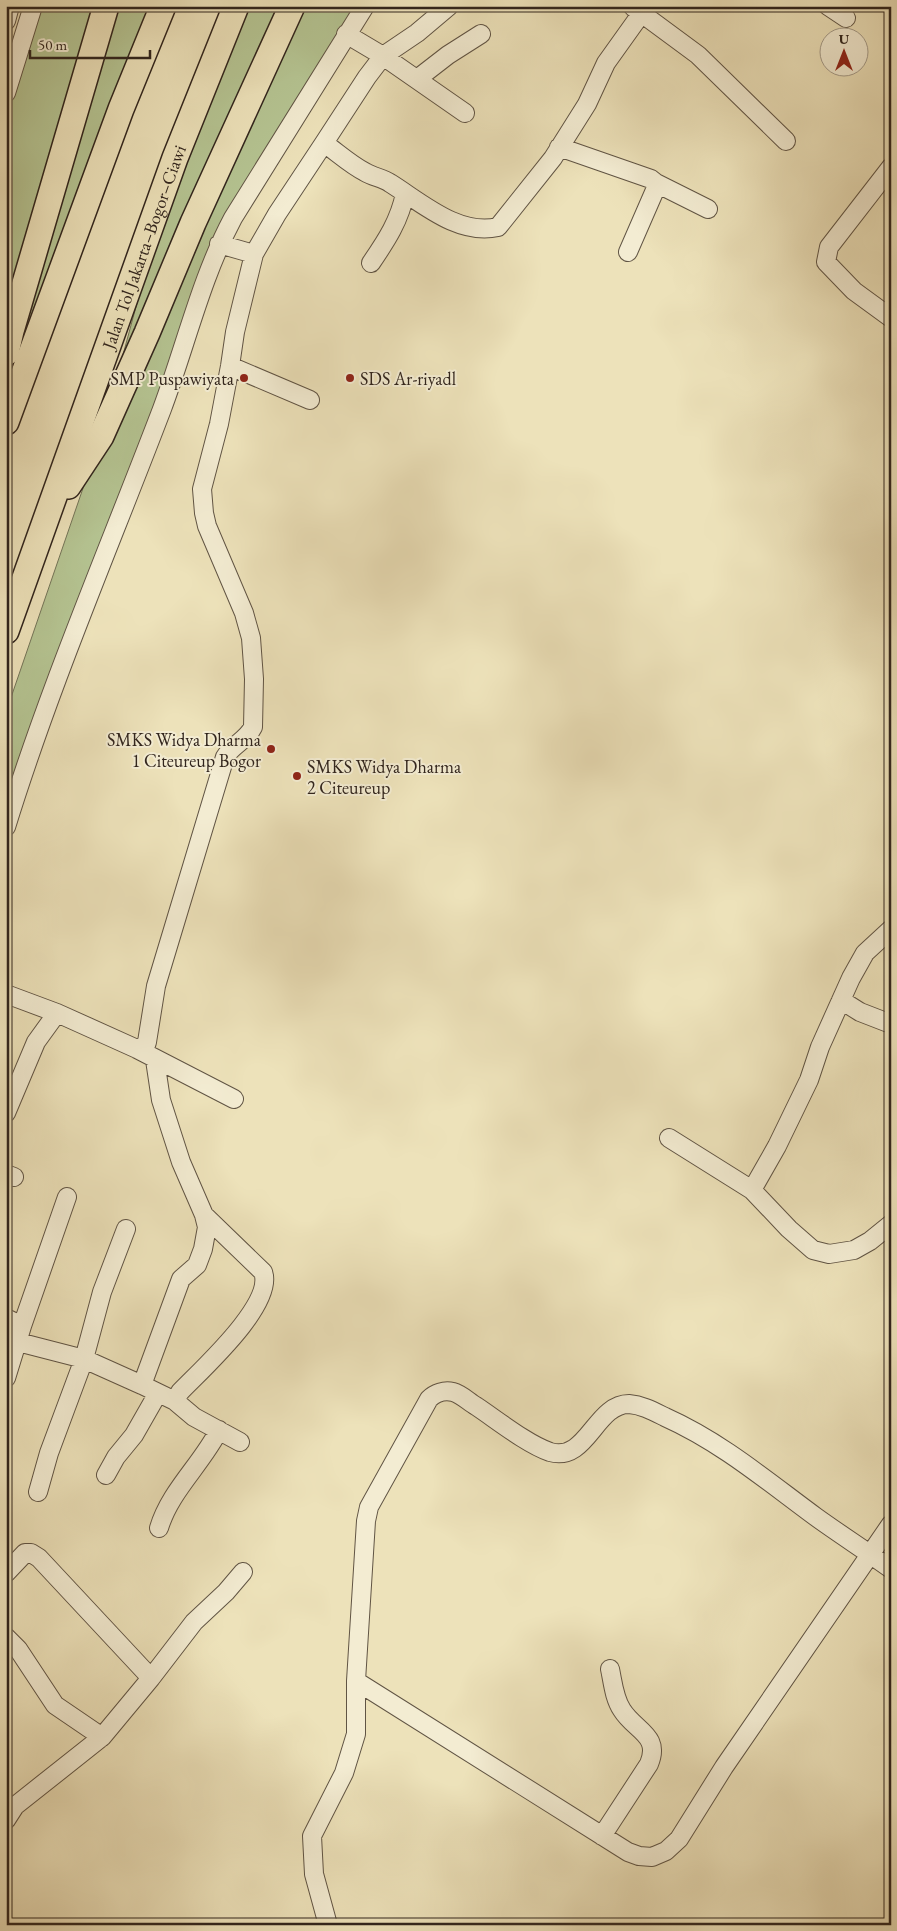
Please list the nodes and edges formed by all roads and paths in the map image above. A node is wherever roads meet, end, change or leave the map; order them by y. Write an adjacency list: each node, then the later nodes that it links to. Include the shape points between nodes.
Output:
1 (10, 6): 12 (street)
2 (33, 6): 17 (street)
3 (106, 6): 31 (highway)
4 (163, 6): 34 (highway, via 121,109)
5 (236, 6): 35 (highway, Jalan Tol Jakarta–Bogor–Ciawi, via 175,158)
6 (292, 6): 35 (highway, via 192,223 101,436)
7 (365, 6): 13 (street)
8 (449, 6): 15 (street)
9 (828, 6): 11 (street)
10 (639, 9): 19 (street, via 698,55); 21 (street)
11 (846, 18)
12 (6, 20)
13 (346, 34): 15 (street); 26 (street)
14 (480, 34): 16 (street)
15 (383, 56): 16 (street); 20 (street)
16 (417, 79): 18 (street)
17 (6, 93)
18 (465, 113)
19 (786, 141)
20 (324, 143): 24 (street, via 365,172); 28 (street, via 276,214)
21 (560, 147): 23 (street); 24 (street, via 498,227 487,229 455,222)
22 (891, 167): 30 (street, via 830,247 826,262 854,291)
23 (656, 183): 25 (street); 27 (street)
24 (405, 193): 29 (street, via 402,211)
25 (708, 209)
26 (219, 244): 28 (street); 37 (street, via 163,407 57,678)
27 (628, 252)
28 (254, 254): 32 (street)
29 (371, 263)
30 (891, 318)
31 (6, 353)
32 (230, 366): 33 (street); 43 (street, via 202,489 207,526 244,613 251,638 253,727 250,734 230,748 225,756 156,986 148,1042)
33 (310, 400)
34 (6, 422)
35 (46, 521): 36 (highway, Jalan Tol Jakarta–Bogor–Ciawi)
36 (6, 631)
37 (6, 827)
38 (891, 929): 40 (street, via 865,953)
39 (6, 994): 41 (street)
40 (841, 1000): 42 (street, via 860,1012); 48 (street, via 809,1080)
41 (57, 1013): 43 (street); 46 (street, via 36,1042)
42 (891, 1024)
43 (137, 1049): 44 (street)
44 (155, 1060): 45 (street); 50 (street, via 161,1100 181,1162)
45 (234, 1098)
46 (6, 1113)
47 (669, 1138): 48 (street)
48 (752, 1190): 51 (street, via 789,1229 820,1253 854,1250)
49 (67, 1197): 53 (street)
50 (204, 1215): 56 (street, via 207,1227 203,1249 197,1265 181,1279); 58 (street, via 263,1272 265,1282 236,1334)
51 (891, 1224)
52 (126, 1229): 54 (street, via 102,1292)
53 (15, 1329): 54 (street); 55 (street)
54 (84, 1359): 56 (street); 62 (street)
55 (6, 1378)
56 (142, 1385): 57 (street)
57 (158, 1393): 58 (street); 61 (street)
58 (175, 1401): 59 (street, via 194,1417)
59 (219, 1430): 60 (street); 64 (street, via 209,1450 172,1498)
60 (240, 1442)
61 (106, 1475)
62 (38, 1492)
63 (891, 1524): 65 (street)
64 (159, 1528)
65 (870, 1554): 66 (street); 72 (street, via 740,1459 686,1426 641,1406 616,1407 572,1450 554,1453 524,1438 453,1392 438,1393 429,1399 369,1507 364,1535); 75 (street, via 724,1767 680,1839 660,1855 646,1857 628,1852)
66 (891, 1569)
67 (243, 1572): 71 (street, via 194,1622)
68 (6, 1574): 71 (street, via 24,1552 39,1558)
69 (6, 1637): 73 (street, via 18,1649 55,1705)
70 (610, 1669): 75 (street, via 617,1701 631,1722 648,1738 653,1752 649,1764)
71 (152, 1678): 73 (street)
72 (356, 1681): 75 (street); 76 (street, via 356,1734 352,1753 312,1836 314,1874)
73 (102, 1737): 74 (street, via 15,1806)
74 (6, 1820)
75 (602, 1836)
76 (328, 1925)

